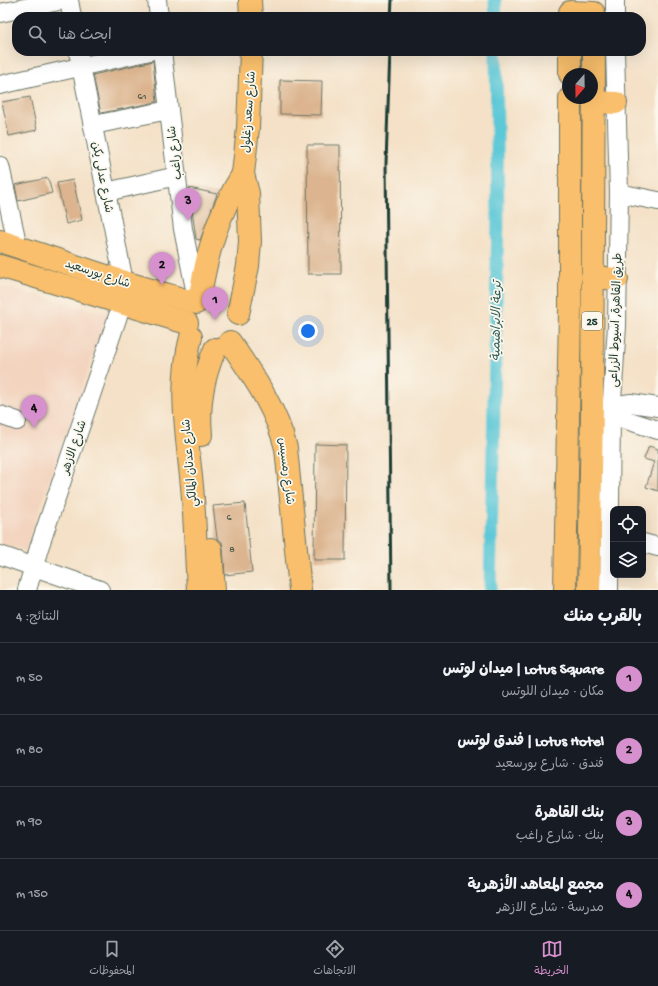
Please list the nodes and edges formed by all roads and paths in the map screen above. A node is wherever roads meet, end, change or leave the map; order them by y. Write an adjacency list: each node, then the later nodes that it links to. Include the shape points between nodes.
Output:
1 (64, 0): 11 (street)
2 (69, 0): 7 (street)
3 (157, 0): 8 (street)
4 (250, 0): 9 (main road)
5 (615, 0): 10 (street)
6 (570, 10): 10 (main road)
7 (71, 12)
8 (158, 12)
9 (251, 12)
10 (599, 12)
11 (0, 13)
12 (100, 56): 18 (street)
13 (163, 56): 26 (street, شارع راغب)
14 (251, 56): 29 (main road, شارع سعد زغلول, via 249,114)
15 (570, 56): 19 (main road)
16 (594, 56): 20 (main road, طريق القاهرة, اسيوط الزراعى / 25)
17 (615, 56): 23 (street, طريق القاهرة, اسيوط الزراعى)
18 (80, 58): 21 (street); 27 (street, شارع عدلى يكن)
19 (570, 68)
20 (594, 68)
21 (0, 85)
22 (598, 102): 23 (main road)
23 (616, 103): 32 (street, طريق القاهرة, اسيوط الزراعى)
24 (570, 104): 59 (main road, 25)
25 (593, 104): 36 (main road, طريق القاهرة, اسيوط الزراعى / 25)
26 (169, 110): 27 (street); 30 (street, شارع راغب)
27 (93, 125): 31 (street, شارع عدلى يكن)
28 (0, 166): 34 (street)
29 (243, 174): 39 (main road, شارع سعد زغلول, via 214,231); 41 (main road, شارع سعد زغلول, via 248,193 250,241 248,266)
30 (177, 176): 31 (street); 39 (street, شارع راغب, via 186,250)
31 (106, 192): 38 (street, شارع عدلى يكن)
32 (619, 193): 33 (street); 37 (street, طريق القاهرة, اسيوط الزراعى)
33 (658, 201)
34 (9, 244): 38 (main road, شارع بورسعيد)
35 (0, 266): 40 (main road, شارع بورسعيد)
36 (592, 277): 37 (main road); 45 (main road, طريق القاهرة, اسيوط الزراعى / 25)
37 (617, 279): 45 (street, طريق القاهرة, اسيوط الزراعى, via 617,326)
38 (124, 282): 39 (main road, شارع بورسعيد); 40 (street, شارع عدلى يكن)
39 (198, 302): 41 (main road, via 214,297 222,299 229,302); 42 (main road, via 191,309)
40 (122, 304): 42 (main road, شارع بورسعيد); 53 (street, شارع الازهر)
41 (238, 314): 43 (main road, via 237,332)
42 (189, 330): 43 (main road, via 201,346); 56 (main road, شارع عدنان المالكي, via 184,398)
43 (222, 345): 57 (main road, شارع عدنان المالكي, via 203,380 199,412); 58 (main road, شارع رمسيس, via 270,404 282,433 286,448)
44 (658, 407): 45 (street, via 631,403)
45 (605, 410): 48 (street); 49 (main road, طريق القاهرة, اسيوط الزراعى / 25)
46 (0, 415): 47 (street)
47 (17, 422)
48 (658, 430)
49 (604, 531): 60 (main road, طريق القاهرة, اسيوط الزراعى / 25); 61 (street, طريق القاهرة, اسيوط الزراعى)
50 (646, 544): 51 (street)
51 (658, 547)
52 (0, 555): 53 (street)
53 (33, 567): 54 (street, شارع الازهر); 55 (street)
54 (27, 590)
55 (100, 590)
56 (198, 590)
57 (214, 590)
58 (300, 590)
59 (566, 590)
60 (589, 590)
61 (609, 590)

